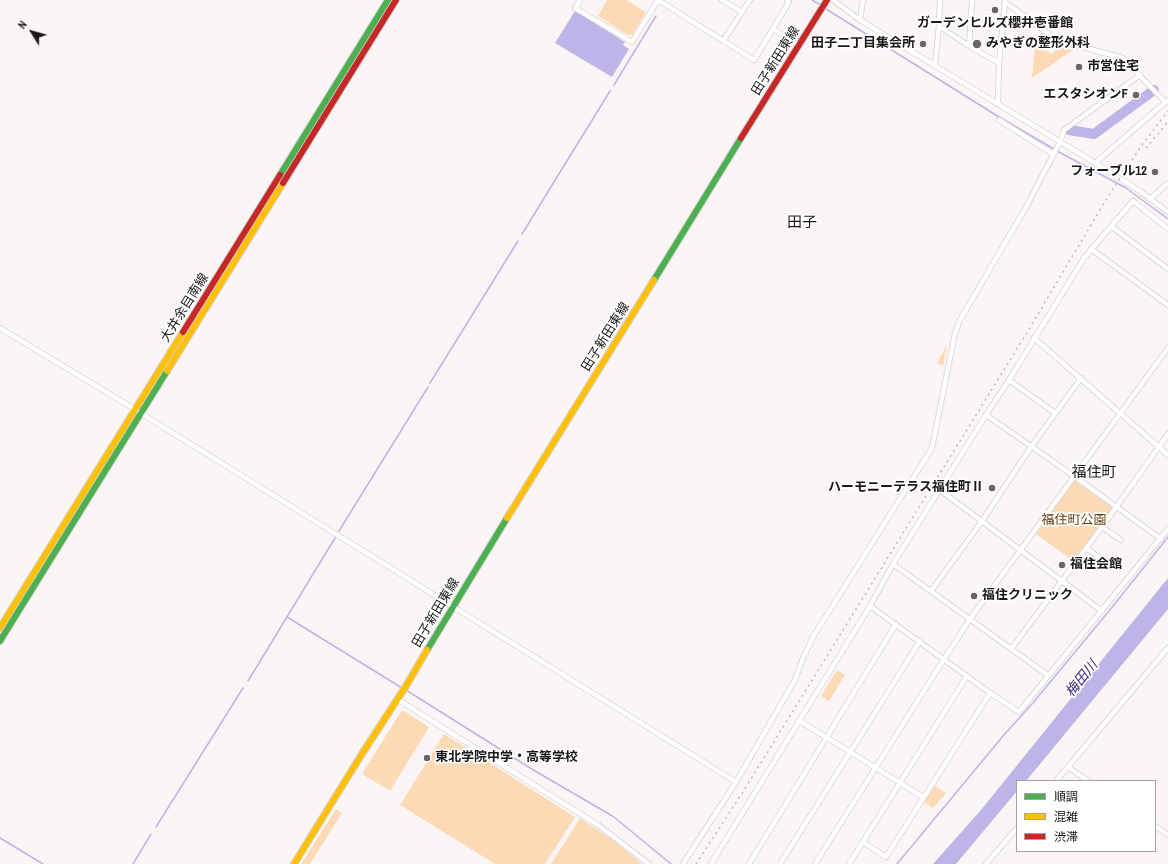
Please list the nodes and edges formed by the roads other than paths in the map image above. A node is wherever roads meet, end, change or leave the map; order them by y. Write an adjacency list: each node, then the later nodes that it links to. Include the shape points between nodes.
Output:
1 (388, 0): 43 (street, 大井余目南線)
2 (396, 0): 43 (street)
3 (580, 0): 4 (street, via 575,8 632,42)
4 (658, 0): 18 (street)
5 (722, 0): 14 (street)
6 (750, 0): 14 (street)
7 (787, 0): 17 (street, via 789,2)
8 (832, 0): 15 (street)
9 (863, 0): 15 (street)
10 (940, 0): 16 (street)
11 (972, 0): 20 (street)
12 (1005, 1): 21 (street); 23 (street, via 1057,40 1123,58)
13 (824, 4): 19 (street, 田子新田東線)
14 (742, 12): 18 (street)
15 (860, 20): 22 (street)
16 (938, 26): 20 (street); 22 (street)
17 (773, 29): 18 (street, via 754,60); 19 (street)
18 (723, 41)
19 (799, 45): 66 (street, 田子新田東線)
20 (969, 46): 21 (street)
21 (999, 63): 25 (street)
22 (934, 65): 25 (street)
23 (1140, 76): 24 (street); 27 (street, via 1064,130)
24 (1166, 101): 29 (street)
25 (998, 104): 27 (street)
26 (999, 120): 28 (street)
27 (1060, 142): 28 (street); 29 (street)
28 (1053, 154): 87 (street, via 960,320 955,333 932,448 813,637 796,680)
29 (1095, 163): 31 (street)
30 (1168, 183): 31 (street)
31 (1150, 199): 32 (street)
32 (1168, 212)
33 (1111, 226): 34 (street, via 1133,201); 35 (street); 36 (street)
34 (1168, 229)
35 (1091, 249): 37 (street); 39 (street)
36 (1168, 269)
37 (1168, 305)
38 (0, 328): 43 (street)
39 (1034, 338): 41 (street); 42 (street)
40 (1167, 351): 45 (street)
41 (1081, 378): 44 (street); 45 (street)
42 (1009, 380): 44 (street); 46 (street)
43 (138, 412): 66 (street); 70 (street, 大井余目南線); 71 (street)
44 (1056, 413): 48 (street)
45 (1121, 413): 49 (street); 51 (street)
46 (986, 415): 48 (street); 52 (street)
47 (1168, 434): 49 (street)
48 (1031, 447): 51 (street); 54 (street)
49 (1158, 447): 50 (street); 53 (street)
50 (1168, 456)
51 (1074, 476): 53 (street); 60 (street)
52 (940, 490): 54 (street); 62 (street)
53 (1116, 507): 55 (street); 57 (street)
54 (982, 521): 60 (street); 64 (street)
55 (1102, 527): 58 (street); 59 (street)
56 (1168, 529): 57 (street)
57 (1160, 539): 67 (street)
58 (1121, 540)
59 (1086, 548): 61 (street); 63 (street)
60 (1021, 550): 63 (street); 68 (street)
61 (1106, 562)
62 (893, 564): 64 (street); 65 (street)
63 (1062, 580): 67 (street); 74 (street)
64 (931, 591): 68 (street)
65 (870, 606): 69 (street); 80 (street)
66 (452, 607): 79 (street, 田子新田東線); 87 (street)
67 (1102, 611): 77 (street)
68 (970, 619): 74 (street); 75 (street)
69 (896, 624): 72 (street); 81 (street)
70 (0, 628)
71 (0, 641)
72 (920, 641): 75 (street); 82 (street)
73 (1168, 648): 84 (street)
74 (1011, 649): 77 (street)
75 (944, 659): 76 (street); 83 (street)
76 (967, 676): 78 (street); 88 (street)
77 (1049, 676): 78 (street, via 1019,712)
78 (990, 693): 89 (street)
79 (397, 699): 94 (street); 95 (street, via 598,825)
80 (800, 721): 81 (street); 97 (street)
81 (826, 737): 82 (street); 98 (street)
82 (850, 751): 83 (street); 99 (street)
83 (875, 767): 88 (street); 100 (street)
84 (1068, 767): 85 (street); 86 (street)
85 (1057, 780)
86 (1087, 780)
87 (736, 782): 96 (street)
88 (900, 782): 89 (street); 93 (street)
89 (923, 797): 93 (street, via 886,857)
90 (1156, 827): 92 (street)
91 (1016, 829): 102 (street)
92 (1168, 835)
93 (862, 842): 101 (street)
94 (294, 864)
95 (648, 864)
96 (683, 864)
97 (711, 864)
98 (749, 864)
99 (780, 864)
100 (815, 864)
101 (849, 864)
102 (986, 864)

